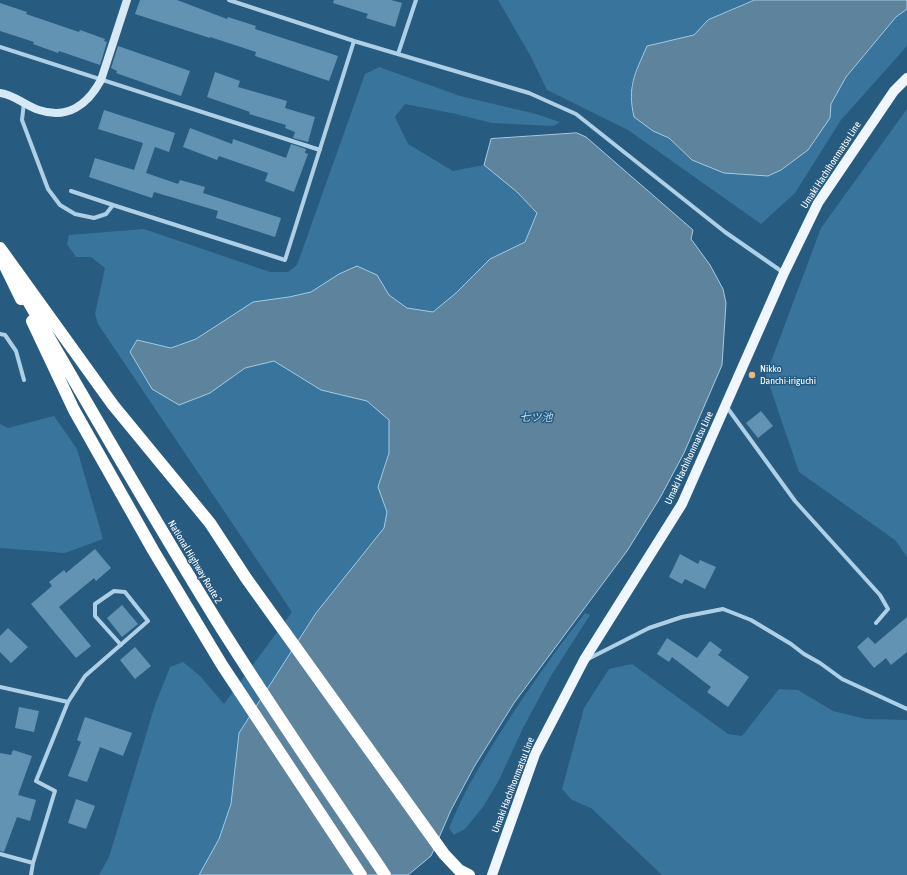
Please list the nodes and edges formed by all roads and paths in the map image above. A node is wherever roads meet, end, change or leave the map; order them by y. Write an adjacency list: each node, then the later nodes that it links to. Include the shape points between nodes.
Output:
1 (127, 0): 8 (street)
2 (229, 0): 4 (street)
3 (416, 0): 6 (street)
4 (354, 41): 6 (street); 11 (street)
5 (0, 47): 8 (street)
6 (398, 54): 17 (street, via 529,93 576,114 725,232)
7 (907, 78): 17 (main road, Umaki Hachihonmatsu Line, via 894,92 818,203)
8 (101, 80): 10 (street, via 87,101 74,110 56,114 39,110); 11 (street)
9 (0, 93): 10 (street)
10 (24, 102): 13 (street, via 22,120 48,189 60,205 75,214 94,218 106,214)
11 (320, 150): 13 (street, via 285,260)
12 (71, 191): 13 (street)
13 (113, 204)
14 (0, 248): 32 (highway, via 113,405 210,523 246,578 444,854 459,870)
15 (0, 252): 31 (highway, National Highway Route 2, via 111,446 215,619)
16 (0, 255): 30 (highway, via 74,410 153,550 222,665)
17 (784, 273): 20 (main road, Umaki Hachihonmatsu Line)
18 (0, 334): 19 (street, via 5,335 16,351)
19 (24, 380)
20 (726, 405): 21 (street, via 794,501 880,595 888,609); 23 (main road, Umaki Hachihonmatsu Line, via 682,504)
21 (876, 623)
22 (121, 646): 22 (street, via 95,616 95,604 114,591 125,592 148,620); 25 (street, via 85,676)
23 (584, 660): 26 (street, via 649,628 723,609 751,620 842,679); 33 (main road, Umaki Hachihonmatsu Line, via 535,754)
24 (0, 687): 25 (street)
25 (68, 702): 28 (street, via 36,781 55,791)
26 (907, 709)
27 (0, 854): 28 (street)
28 (33, 863): 29 (street)
29 (31, 875)
30 (361, 875)
31 (385, 875)
32 (469, 875)
33 (492, 875)

